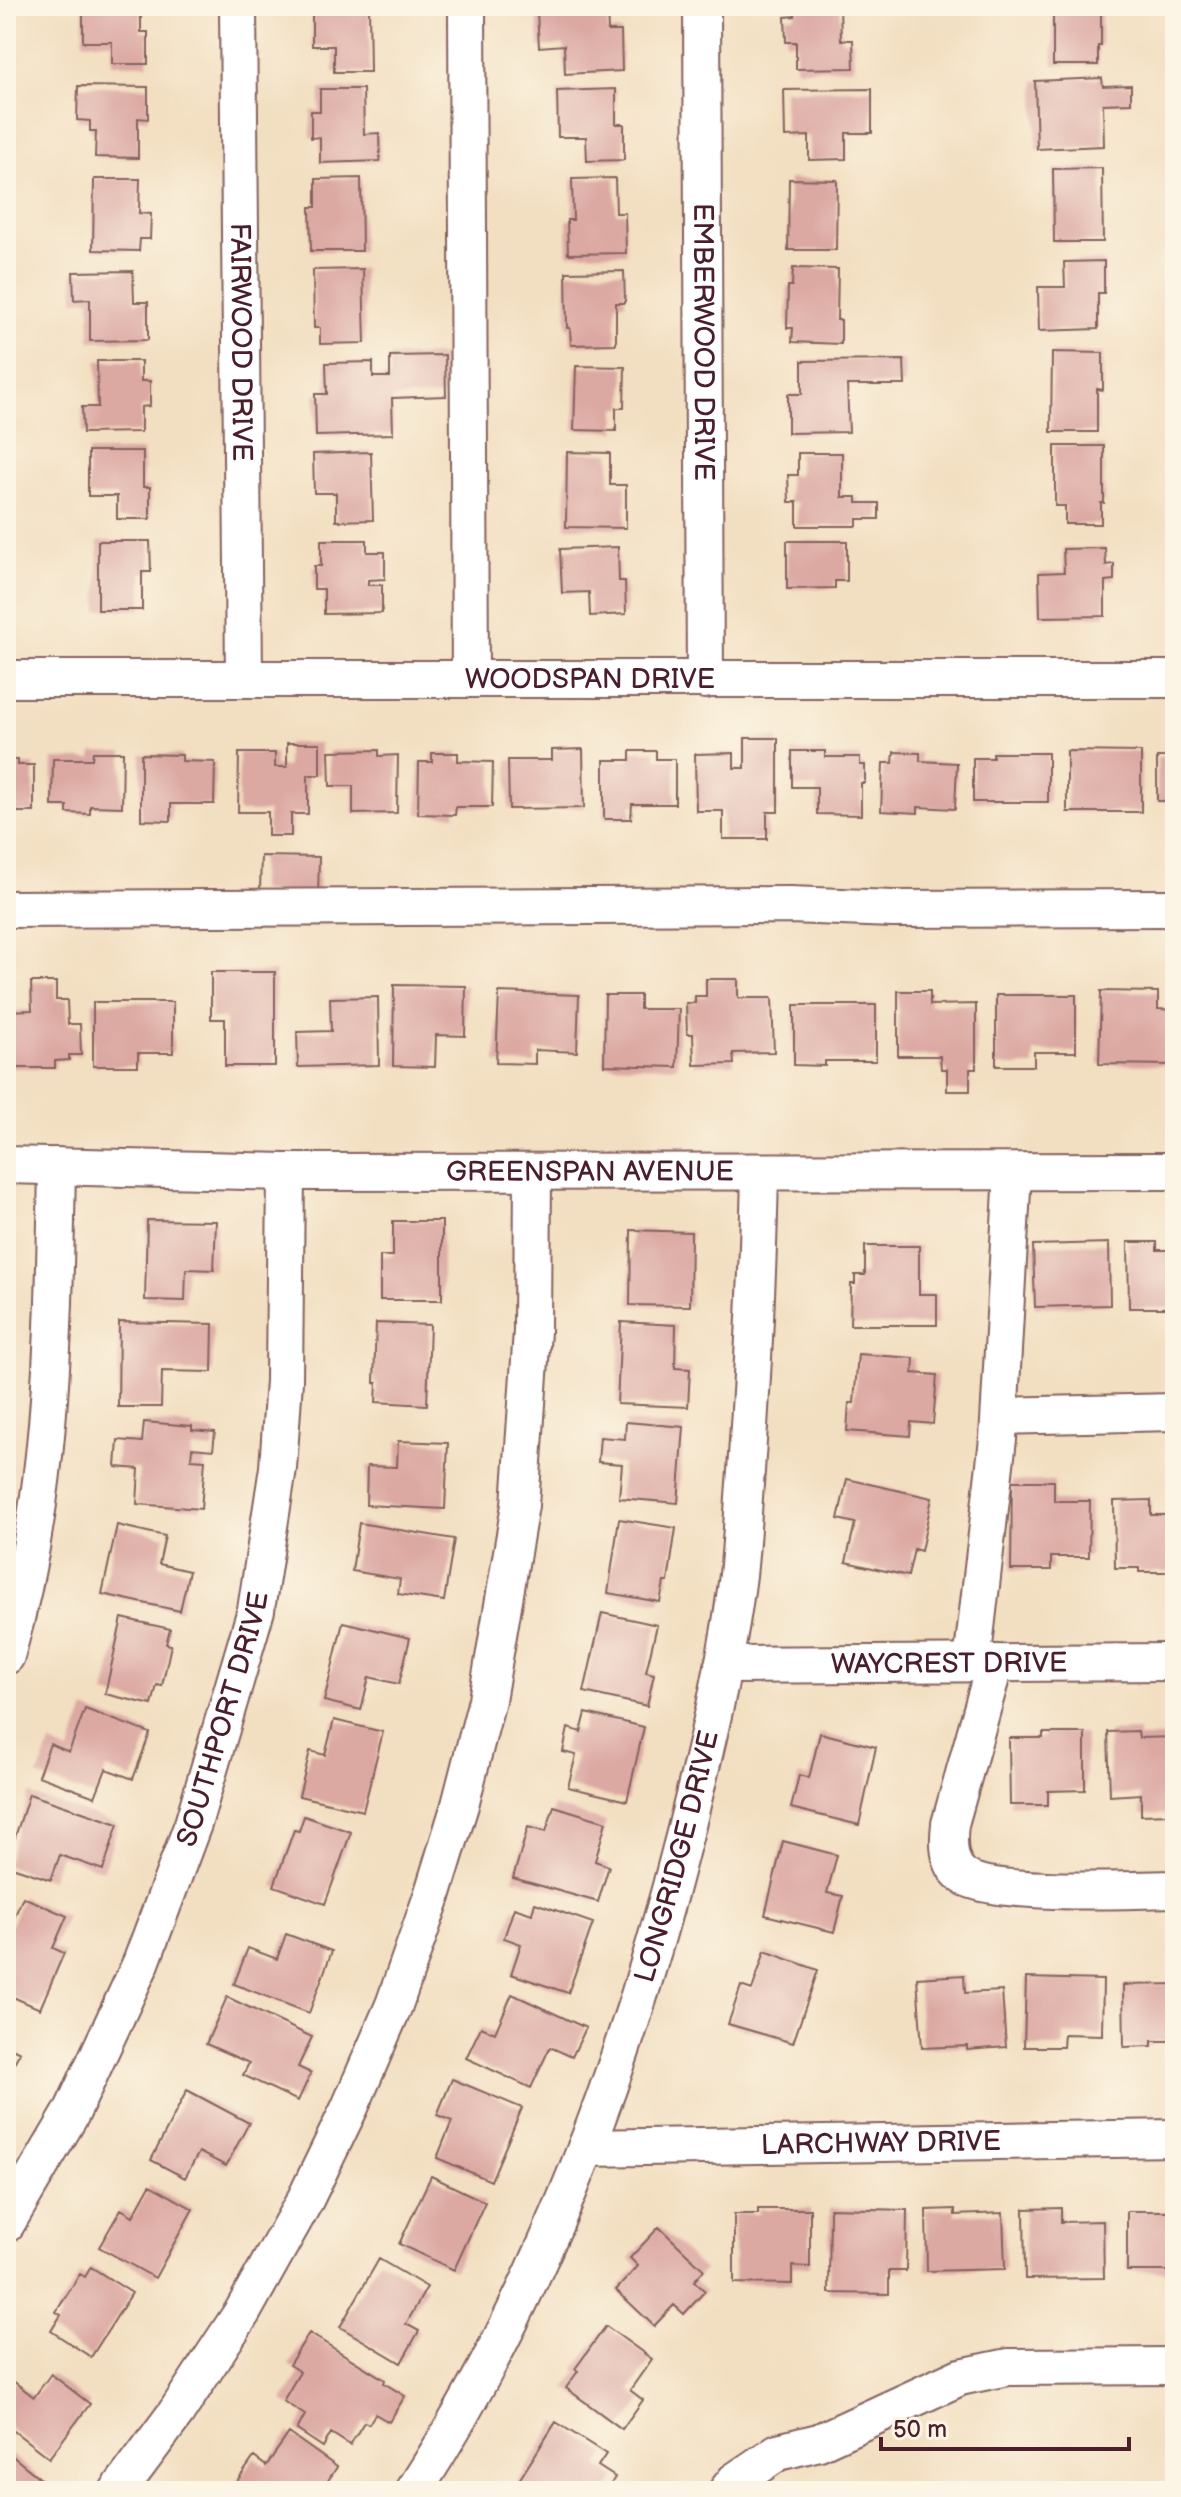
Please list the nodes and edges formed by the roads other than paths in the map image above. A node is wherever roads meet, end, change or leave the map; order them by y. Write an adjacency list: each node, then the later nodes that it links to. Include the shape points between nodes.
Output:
1 (238, 6): 4 (street, FAIRWOOD DRIVE)
2 (467, 6): 6 (street)
3 (702, 6): 8 (street, EMBERWOOD DRIVE)
4 (244, 678): 5 (street, WOODSPAN DRIVE); 6 (street, WOODSPAN DRIVE)
5 (6, 679)
6 (470, 679): 8 (street, WOODSPAN DRIVE)
7 (1175, 679): 8 (street, WOODSPAN DRIVE)
8 (705, 680)
9 (1175, 908): 10 (street)
10 (6, 909)
11 (6, 1165): 12 (street, GREENSPAN AVENUE)
12 (57, 1166): 14 (street, GREENSPAN AVENUE); 20 (street, via 54,1350 45,1462)
13 (1175, 1171): 16 (street, GREENSPAN AVENUE)
14 (286, 1172): 15 (street, GREENSPAN AVENUE); 27 (street, SOUTHPORT DRIVE, via 284,1381 278,1468 256,1610 193,1824 141,1963 72,2112)
15 (533, 1172): 17 (street, GREENSPAN AVENUE); 29 (street, via 532,1331 520,1505 487,1700 437,1881 394,2005 305,2200 243,2311)
16 (1013, 1172): 17 (street, GREENSPAN AVENUE); 19 (street)
17 (760, 1173): 23 (street, LONGRIDGE DRIVE, via 754,1361 738,1574)
18 (1175, 1412): 19 (street)
19 (1000, 1416): 22 (street)
20 (6, 1656)
21 (1175, 1662): 22 (street, WAYCREST DRIVE)
22 (983, 1663): 23 (street, WAYCREST DRIVE); 24 (street, via 948,1839 953,1864 962,1875 1003,1887)
23 (723, 1665): 26 (street, LONGRIDGE DRIVE, via 661,1927)
24 (1175, 1889)
25 (1175, 2138): 26 (street, LARCHWAY DRIVE)
26 (587, 2148): 30 (street, LONGRIDGE DRIVE, via 524,2291 467,2404)
27 (6, 2224)
28 (1175, 2366): 31 (street, via 1008,2367 960,2377 819,2442 778,2452)
29 (118, 2491)
30 (414, 2491)
31 (727, 2491)

